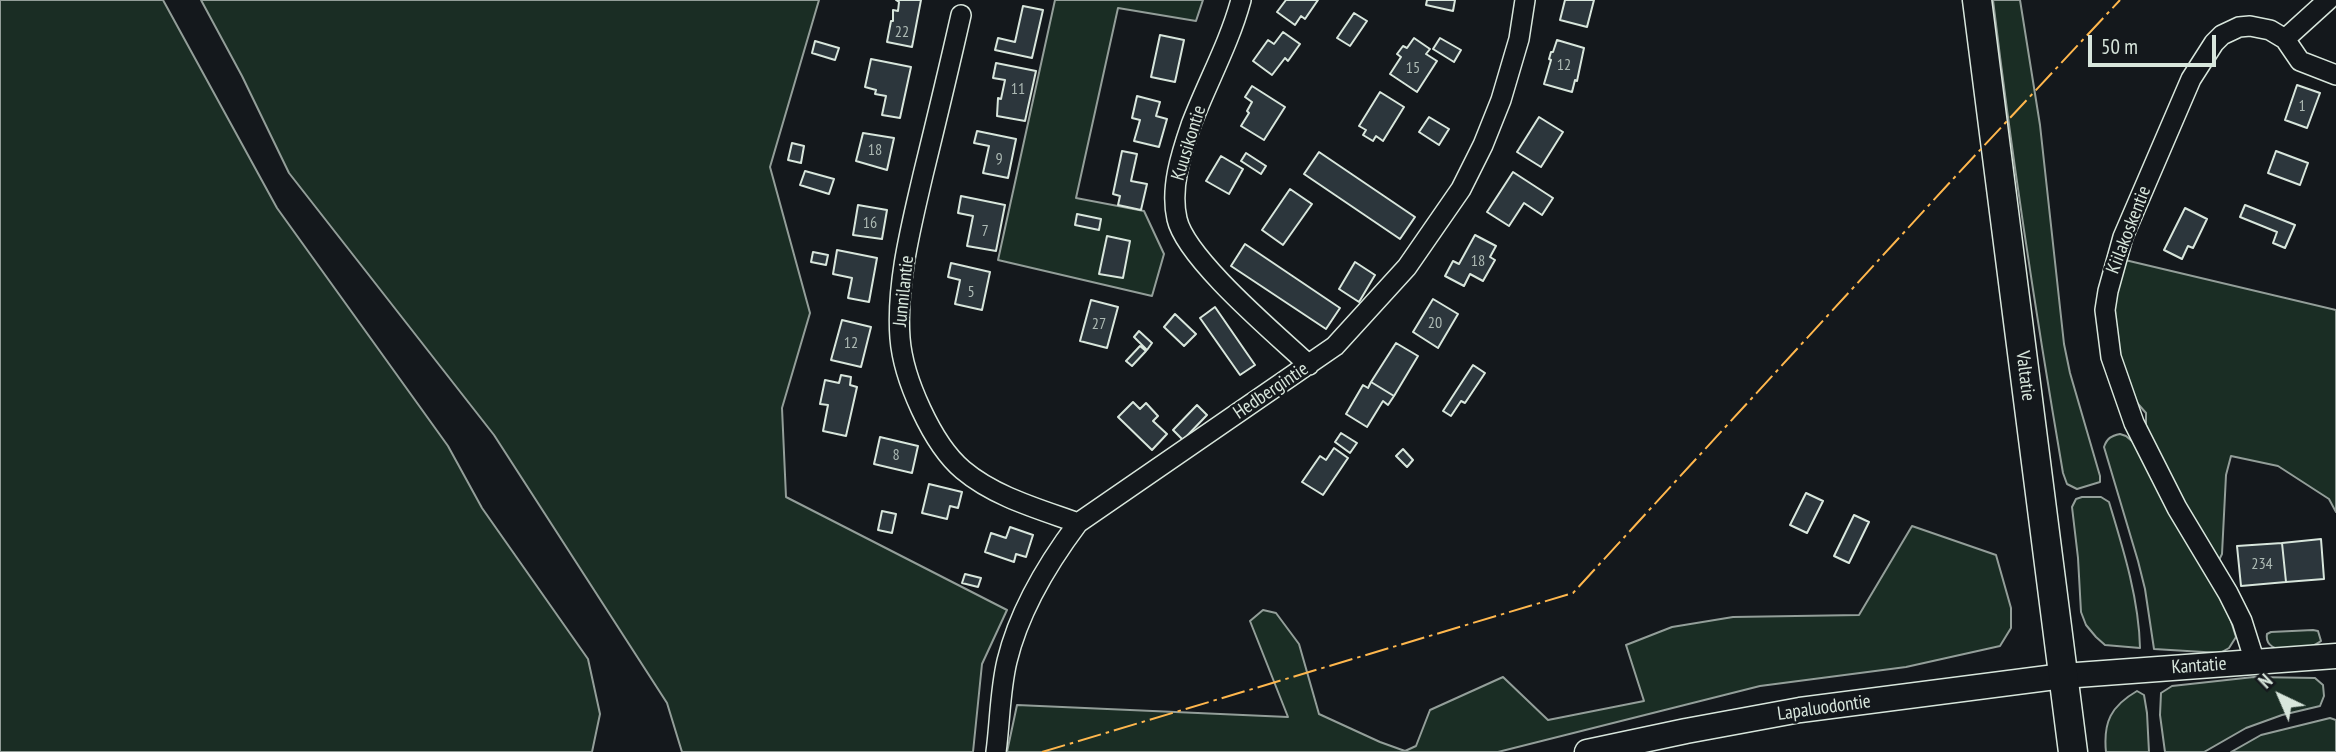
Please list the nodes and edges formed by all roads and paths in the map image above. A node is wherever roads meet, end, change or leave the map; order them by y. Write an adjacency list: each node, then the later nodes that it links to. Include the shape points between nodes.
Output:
1 (1241, 0): 8 (street, Kuusikontie, via 1191,125 1176,179 1177,222 1191,250)
2 (1525, 0): 8 (street, Hedbergintie, via 1501,100 1461,189 1407,267 1358,324)
3 (1977, 0): 12 (highway, Valtatie)
4 (2328, 0): 6 (street)
5 (961, 15): 9 (street, Junnilantie, via 913,222 900,304 900,340 919,406 949,456 990,489)
6 (2285, 39): 7 (street, via 2301,61); 11 (street, Kiilakoskentie, via 2270,30 2239,27 2222,35 2200,62 2123,237 2105,310 2111,357 2134,423 2177,509 2228,593)
7 (2336, 75)
8 (1309, 365): 9 (street, Hedbergintie)
9 (1078, 523): 13 (street, Hedbergintie, via 1058,550 1007,661)
10 (2336, 656): 11 (main road, Kantatie)
11 (2255, 662): 12 (main road, Kantatie)
12 (2063, 677): 14 (main road, Lapaluodontie, via 1800,710); 15 (highway, Valtatie)
13 (996, 752)
14 (1587, 752)
15 (2073, 752)

